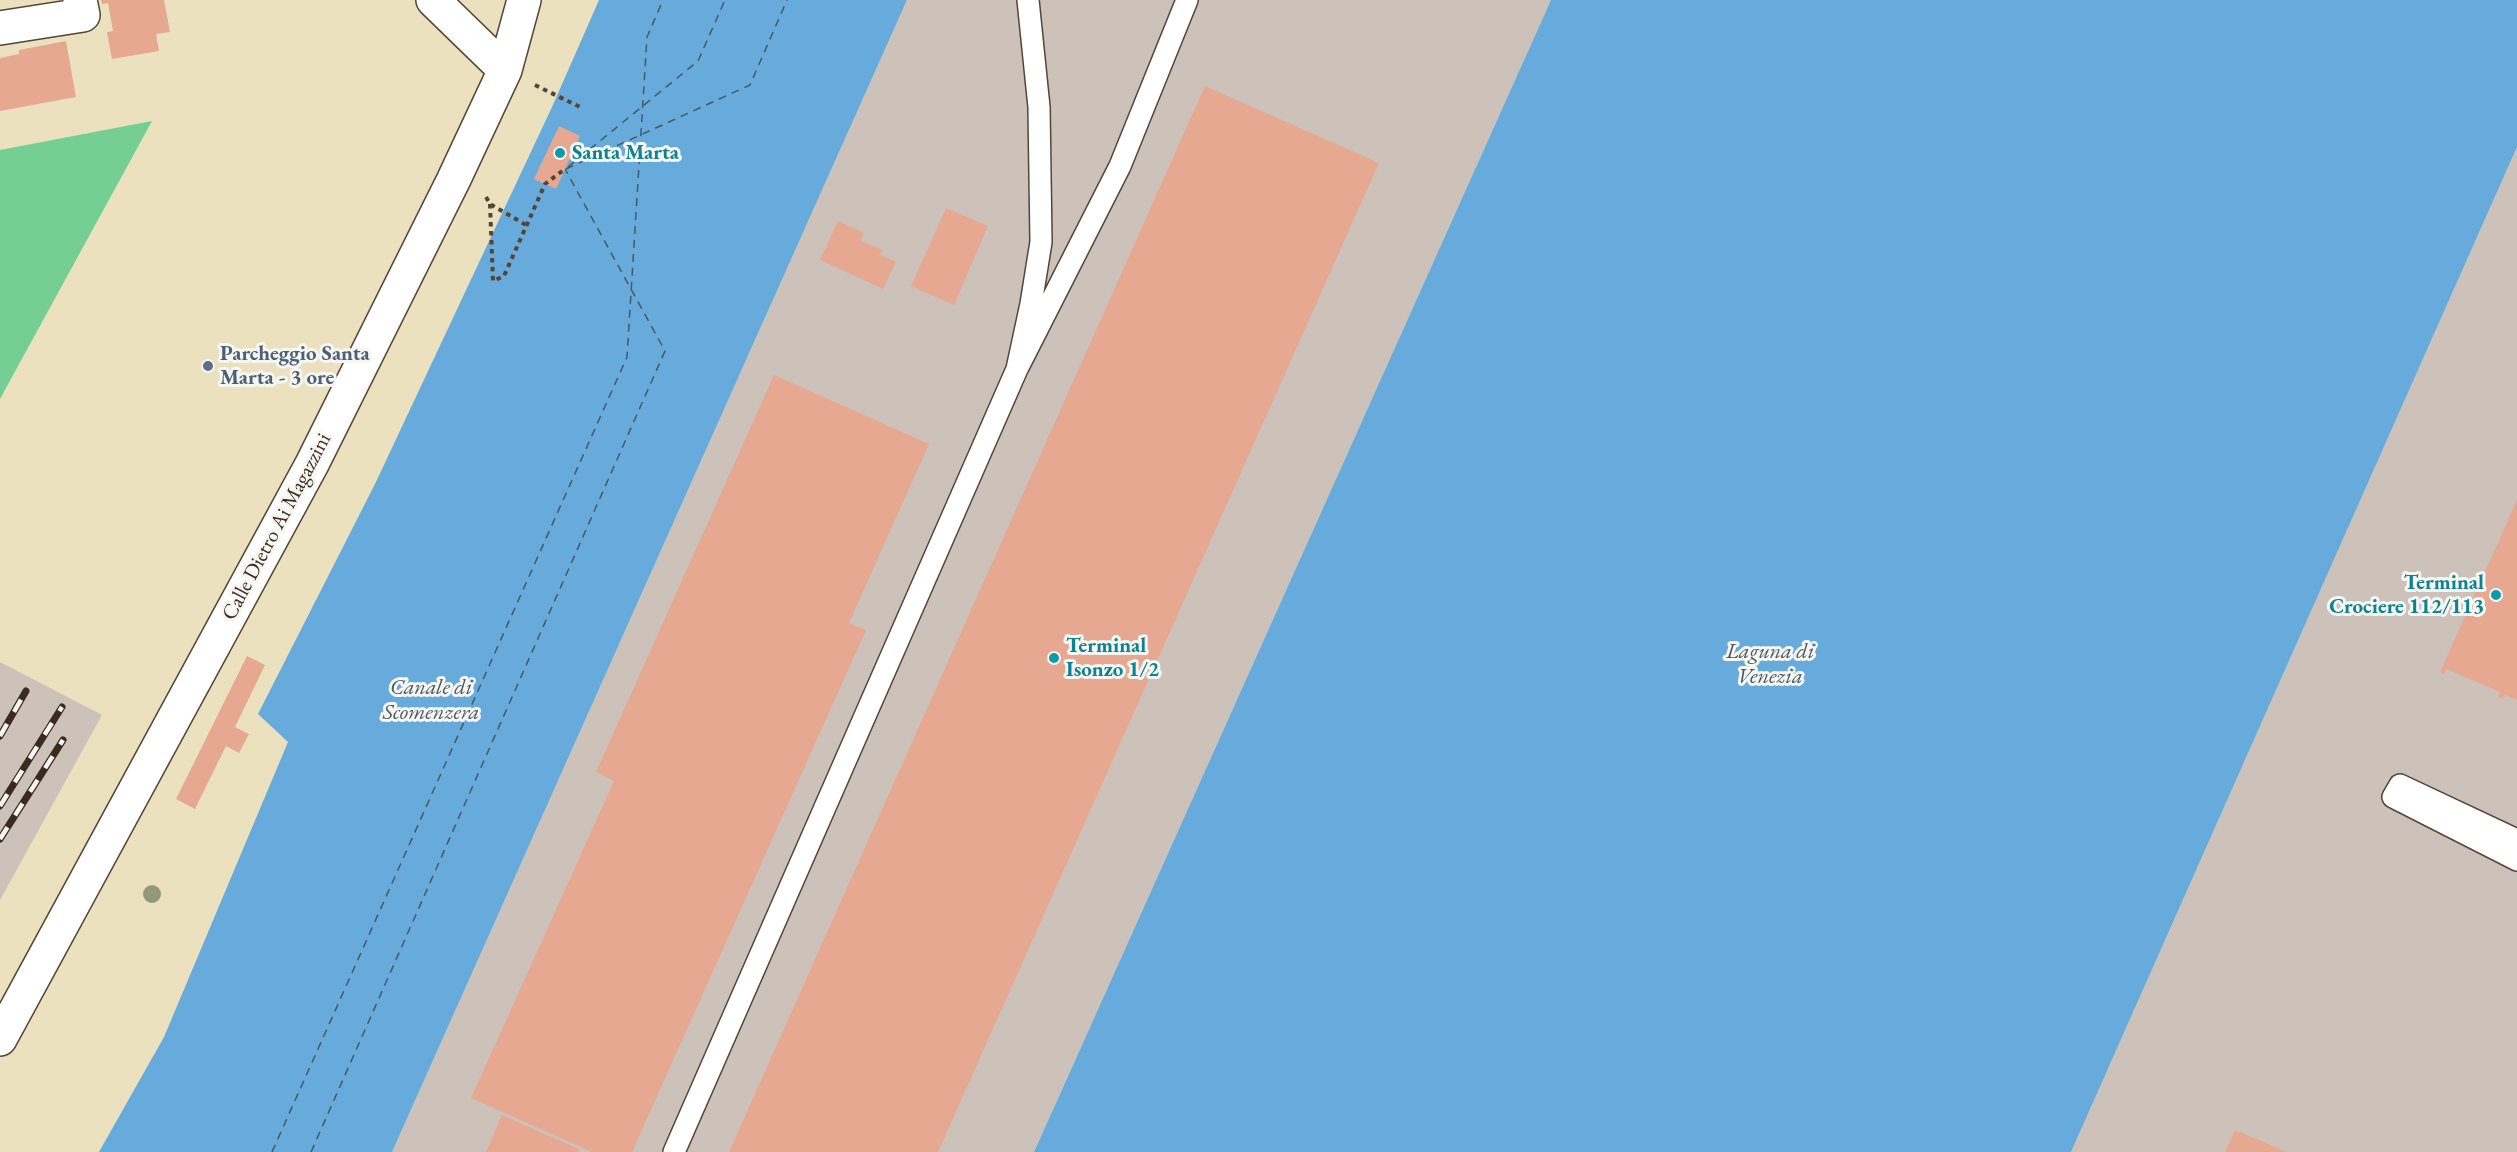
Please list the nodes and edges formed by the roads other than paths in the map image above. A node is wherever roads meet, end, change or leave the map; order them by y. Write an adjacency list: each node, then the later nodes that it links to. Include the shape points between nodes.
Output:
1 (433, 0): 7 (street)
2 (524, 0): 7 (street, Calle Dietro Ai Magazzini)
3 (1028, 0): 8 (lane, via 1039,107 1041,242)
4 (1187, 0): 8 (lane, via 1120,166)
5 (82, 7): 6 (street)
6 (0, 28)
7 (505, 70): 11 (street, Calle Dietro Ai Magazzini, via 312,464)
8 (1017, 369): 12 (lane)
9 (2517, 840): 10 (lane, via 2400,785 2393,797)
10 (2517, 860)
11 (0, 1039)
12 (674, 1152)

